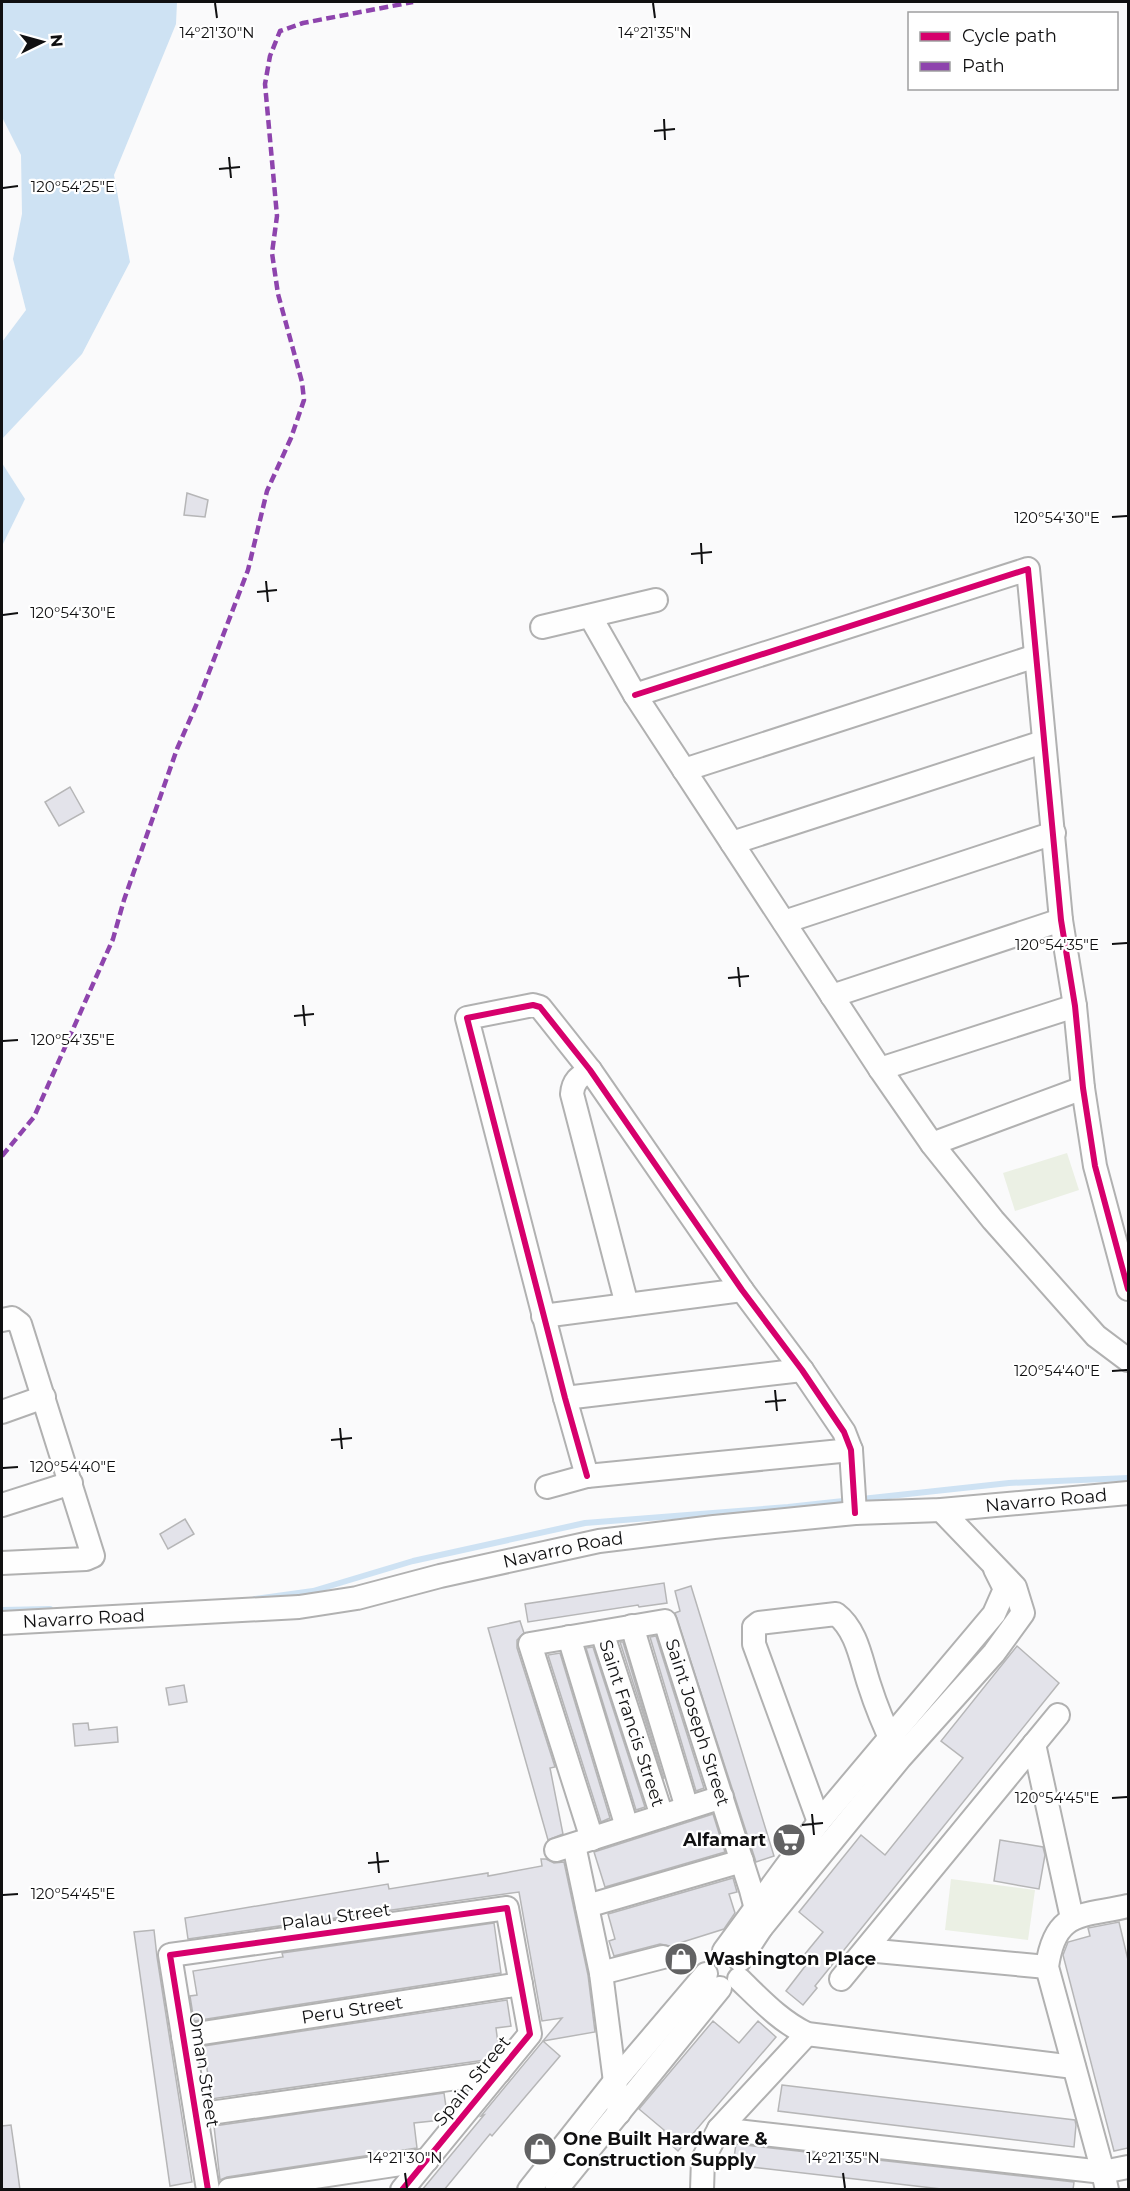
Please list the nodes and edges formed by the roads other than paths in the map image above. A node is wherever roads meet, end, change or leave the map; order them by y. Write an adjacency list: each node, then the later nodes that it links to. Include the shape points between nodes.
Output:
1 (656, 600): 2 (street)
2 (590, 616): 3 (street); 5 (street)
3 (542, 627)
4 (1036, 656): 5 (street, via 1028,569); 6 (street); 7 (street)
5 (635, 695): 7 (street)
6 (1043, 742): 8 (street); 9 (street)
7 (684, 770): 9 (street)
8 (1054, 833): 10 (street); 11 (street)
9 (732, 843): 11 (street)
10 (1061, 920): 12 (street); 13 (street)
11 (784, 922): 12 (street)
12 (832, 996): 14 (street)
13 (1075, 1006): 14 (street); 16 (street)
14 (880, 1069): 17 (street)
15 (590, 1070): 19 (street); 20 (street, via 577,1078 572,1094); 21 (street, via 540,1007 533,1005 466,1018)
16 (1083, 1088): 17 (street); 18 (street, via 1095,1166)
17 (932, 1144): 23 (street, via 1096,1336)
18 (1128, 1289)
19 (742, 1290): 20 (street); 24 (street)
20 (627, 1305): 21 (street)
21 (543, 1316): 26 (street)
22 (2, 1320): 25 (street, via 12,1318 20,1324)
23 (1128, 1360)
24 (802, 1370): 26 (street); 28 (street, via 844,1432)
25 (44, 1397): 27 (street); 30 (street)
26 (565, 1398): 29 (street)
27 (2, 1412)
28 (851, 1450): 29 (street); 33 (street)
29 (587, 1476): 31 (street)
30 (70, 1483): 34 (street); 37 (street, via 92,1558)
31 (547, 1487)
32 (1128, 1493): 35 (street, Navarro Road)
33 (855, 1504): 35 (street, Navarro Road); 38 (street, Navarro Road, via 599,1541 357,1598 299,1607)
34 (2, 1505)
35 (942, 1510): 36 (street)
36 (991, 1561): 42 (street, via 1015,1587 1023,1613); 43 (street, via 1005,1589 994,1614)
37 (2, 1563)
38 (2, 1623)
39 (632, 1626): 40 (street); 48 (street, Saint Joseph Street, via 665,1621); 49 (street)
40 (602, 1632): 41 (street); 50 (street, Saint Francis Street)
41 (569, 1637): 52 (street); 53 (street, via 530,1644)
42 (994, 1653): 43 (street); 47 (street)
43 (948, 1670): 45 (street)
44 (1058, 1715): 46 (street)
45 (890, 1736): 47 (street); 51 (street); 51 (street, via 846,1621 837,1614 759,1623 754,1627 754,1644)
46 (1034, 1744): 60 (street); 61 (street)
47 (900, 1758): 55 (street)
48 (722, 1797): 49 (street); 54 (street, Saint Joseph Street)
49 (687, 1808): 50 (street)
50 (662, 1816): 52 (street)
51 (819, 1822): 55 (street)
52 (627, 1827): 53 (street)
53 (574, 1845): 56 (street)
54 (742, 1861): 56 (street); 59 (street, Saint Joseph Street)
55 (803, 1861): 59 (street)
56 (586, 1906): 66 (street)
57 (507, 1908): 62 (street, Palau Street); 68 (street, Spain Street)
58 (1128, 1909): 60 (street)
59 (759, 1918): 65 (street)
60 (1072, 1918): 64 (street, via 1054,1937)
61 (866, 1950): 64 (street); 67 (street)
62 (170, 1955): 70 (street, Oman Street)
63 (663, 1957): 66 (street)
64 (1047, 1967): 71 (street)
65 (726, 1971): 69 (street, via 790,2026); 73 (street); 74 (street)
66 (601, 1973): 73 (street)
67 (841, 1979)
68 (521, 1984): 70 (street, Peru Street); 72 (street, Spain Street, via 530,2034)
69 (807, 2034): 71 (street); 76 (street)
70 (183, 2036): 75 (street, Oman Street)
71 (1074, 2067): 79 (street)
72 (499, 2072): 75 (street); 77 (street, Spain Street)
73 (615, 2081): 74 (street); 83 (street)
74 (619, 2113): 84 (street)
75 (196, 2115): 80 (street, Oman Street)
76 (718, 2129): 79 (street); 85 (street, via 703,2159)
77 (426, 2160): 81 (street); 82 (street, Spain Street)
78 (1128, 2167): 79 (street)
79 (1105, 2181)
80 (208, 2190)
81 (229, 2190)
82 (402, 2190)
83 (529, 2190)
84 (556, 2190)
85 (702, 2190)

